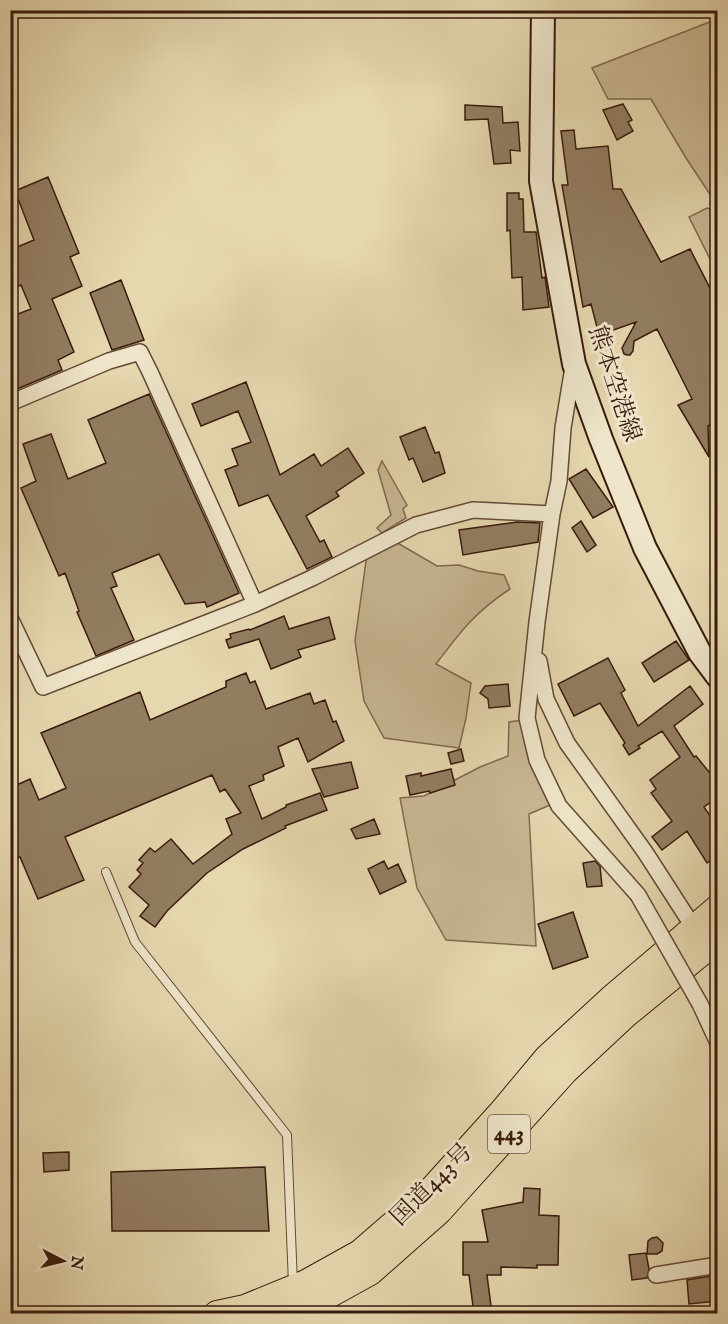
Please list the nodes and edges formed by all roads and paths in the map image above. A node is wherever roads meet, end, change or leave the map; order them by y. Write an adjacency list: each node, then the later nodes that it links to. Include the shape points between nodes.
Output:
1 (543, 10): 2 (main road, 熊本空港線, via 541,181)
2 (574, 364): 4 (street); 8 (main road, 熊本空港線, via 645,549 700,653)
3 (10, 403): 5 (street, via 140,352)
4 (552, 514): 5 (street, via 473,510 416,525); 7 (street)
5 (255, 604): 6 (street, via 43,687)
6 (10, 618)
7 (535, 644): 11 (street, via 546,699 567,743); 13 (street, bridge, via 527,718 537,760 559,806 638,895 700,1004)
8 (717, 677)
9 (106, 872): 16 (lane, via 135,942 287,1135)
10 (717, 908): 11 (highway, 国道443号 / 443)
11 (694, 927): 16 (highway, 国道443号 / 443, via 547,1058 428,1194 360,1253 306,1283)
12 (717, 939): 16 (highway, 国道443号 / 443, via 566,1071 439,1211 370,1272)
13 (717, 1043)
14 (717, 1265): 15 (street)
15 (656, 1275)
16 (296, 1306): 17 (highway, 国道443号 / 443, via 245,1308)
17 (217, 1314)

